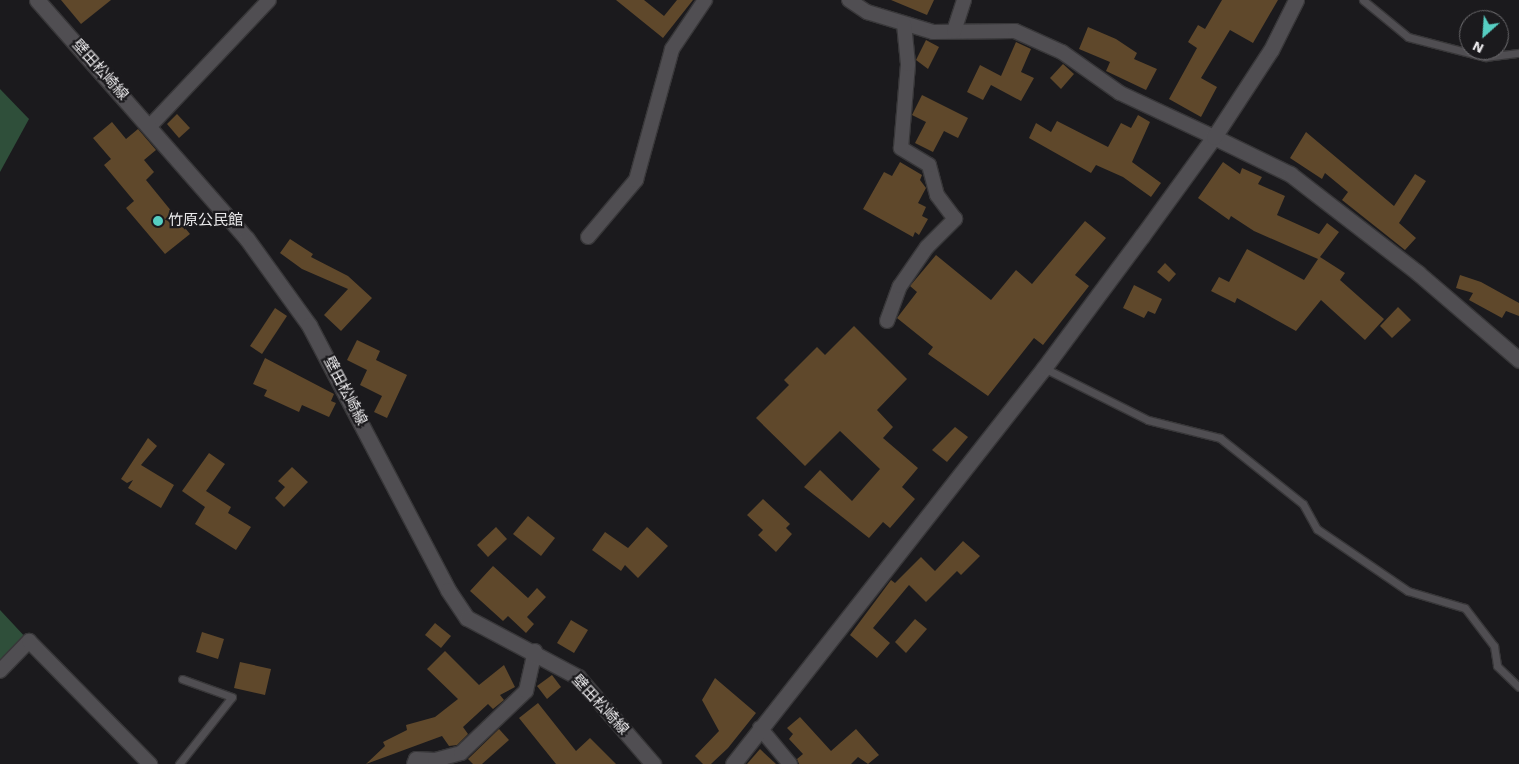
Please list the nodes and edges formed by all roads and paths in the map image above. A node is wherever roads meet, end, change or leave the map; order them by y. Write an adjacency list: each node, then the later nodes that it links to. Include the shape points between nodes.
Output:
1 (37, 0): 11 (street, 壁田松崎線)
2 (269, 0): 11 (street)
3 (705, 0): 13 (street, via 672,49 636,180)
4 (849, 0): 8 (street, via 867,12)
5 (964, 0): 9 (street)
6 (1296, 0): 12 (street, via 1271,50)
7 (1363, 0): 10 (lane, via 1408,37 1485,57)
8 (904, 24): 9 (street, via 933,32); 14 (street, via 908,64 901,148 928,165 937,196 955,219 927,248 900,286)
9 (954, 30): 12 (street, via 1014,31 1062,52 1120,93)
10 (1519, 53)
11 (150, 126): 17 (street, 壁田松崎線, via 247,238 309,325 448,590 467,618)
12 (1214, 137): 15 (street, via 1290,174 1418,273); 16 (street)
13 (588, 237)
14 (888, 321)
15 (1519, 360)
16 (1044, 368): 20 (lane, via 1148,420 1220,438 1304,504 1317,529 1408,591 1465,608 1494,646 1497,666); 21 (street)
17 (535, 651): 24 (street, via 526,691 461,753 435,760 416,759); 25 (street, 壁田松崎線, via 578,677)
18 (0, 671): 22 (street, via 29,641)
19 (182, 679): 23 (lane, via 232,697)
20 (1519, 687)
21 (760, 728): 26 (street); 27 (street)
22 (150, 764)
23 (180, 764)
24 (414, 764)
25 (653, 764)
26 (733, 764)
27 (790, 764)

